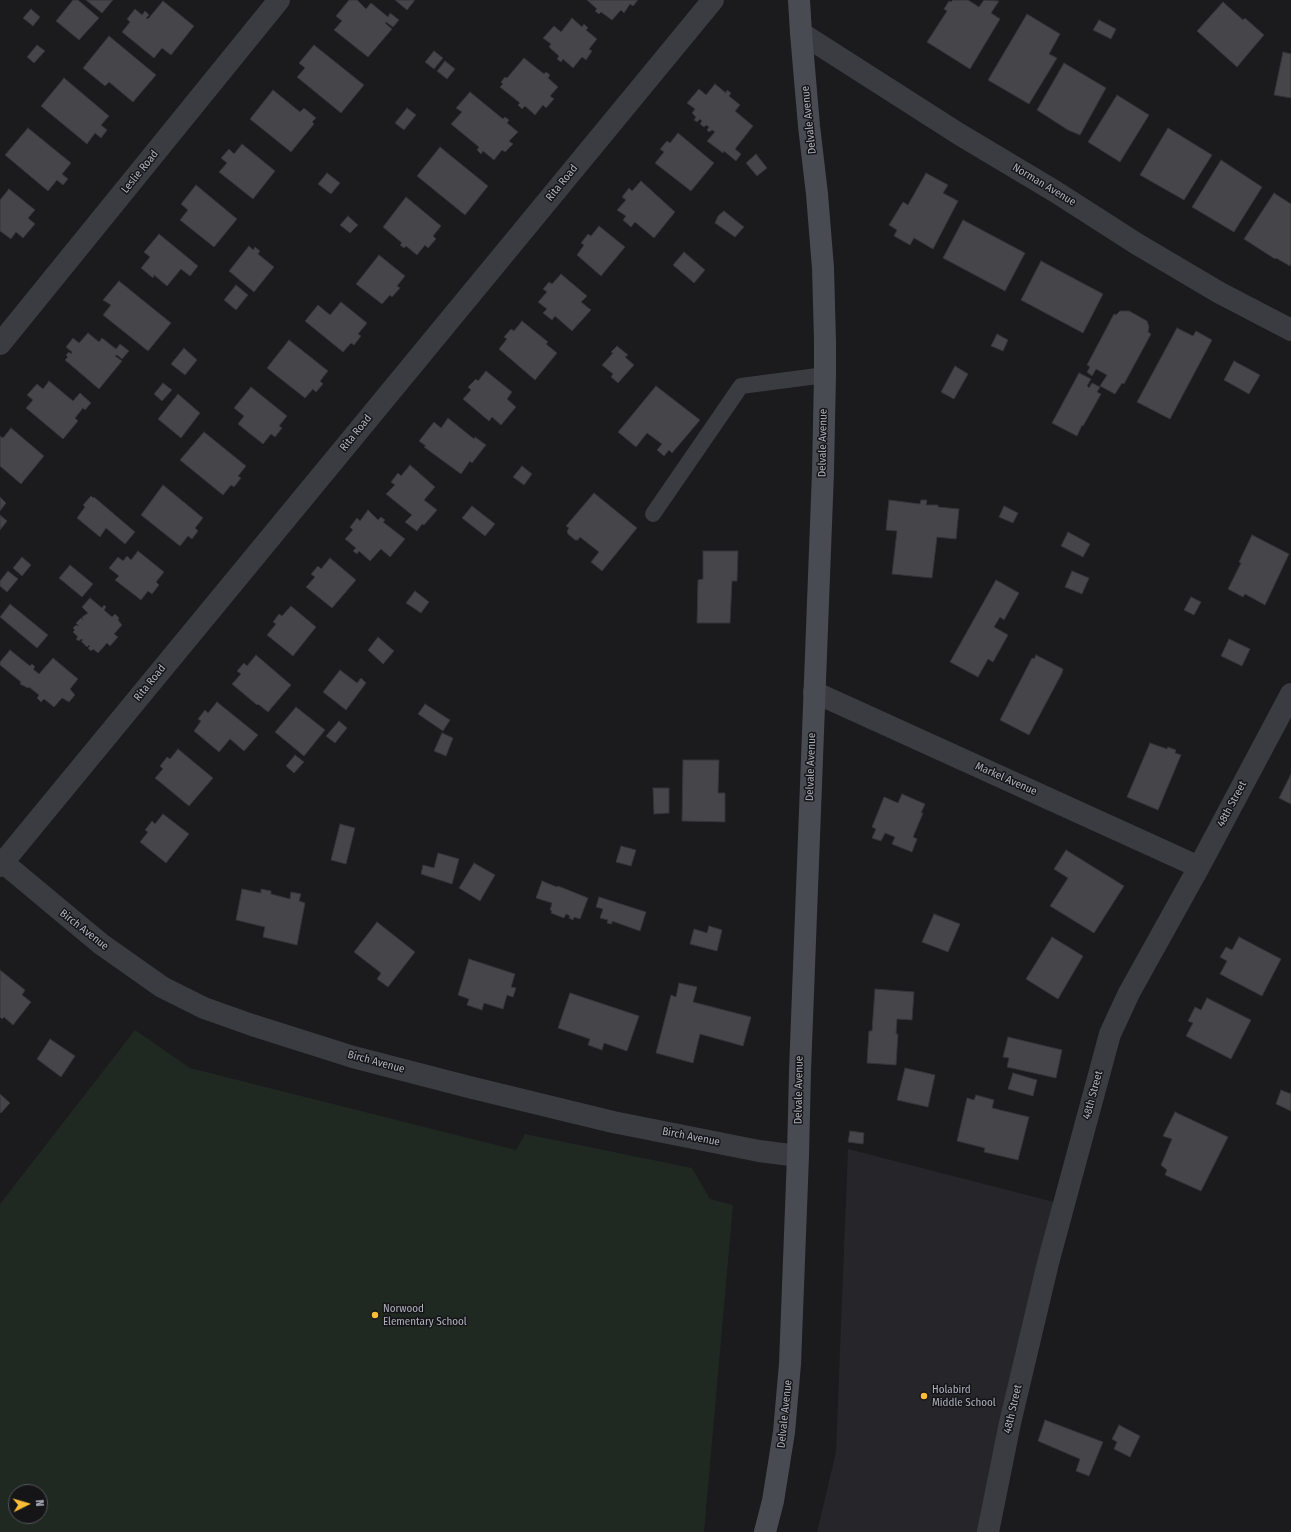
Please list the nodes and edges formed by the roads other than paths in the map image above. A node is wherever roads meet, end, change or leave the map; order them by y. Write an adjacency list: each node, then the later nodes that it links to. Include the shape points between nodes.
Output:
1 (279, 0): 6 (street, Leslie Road)
2 (713, 0): 11 (street, Rita Road)
3 (799, 0): 4 (street, Delvale Avenue)
4 (801, 33): 5 (street, Norman Avenue, via 1137,244 1220,293); 7 (street, Delvale Avenue, via 823,268)
5 (1291, 330)
6 (0, 344)
7 (825, 375): 8 (lane, via 740,386); 9 (street, Delvale Avenue)
8 (653, 514)
9 (814, 692): 12 (street, Markel Avenue); 13 (street, Delvale Avenue)
10 (1291, 694): 12 (street, 48th Street)
11 (1, 863): 13 (street, Birch Avenue, via 101,944 162,987 211,1010 353,1057 469,1087 613,1122)
12 (1199, 867): 15 (street, 48th Street, via 1129,993 1110,1034 1048,1263 1010,1422)
13 (798, 1156): 14 (street, Delvale Avenue, via 789,1379 784,1432 773,1501)
14 (765, 1532)
15 (988, 1532)

